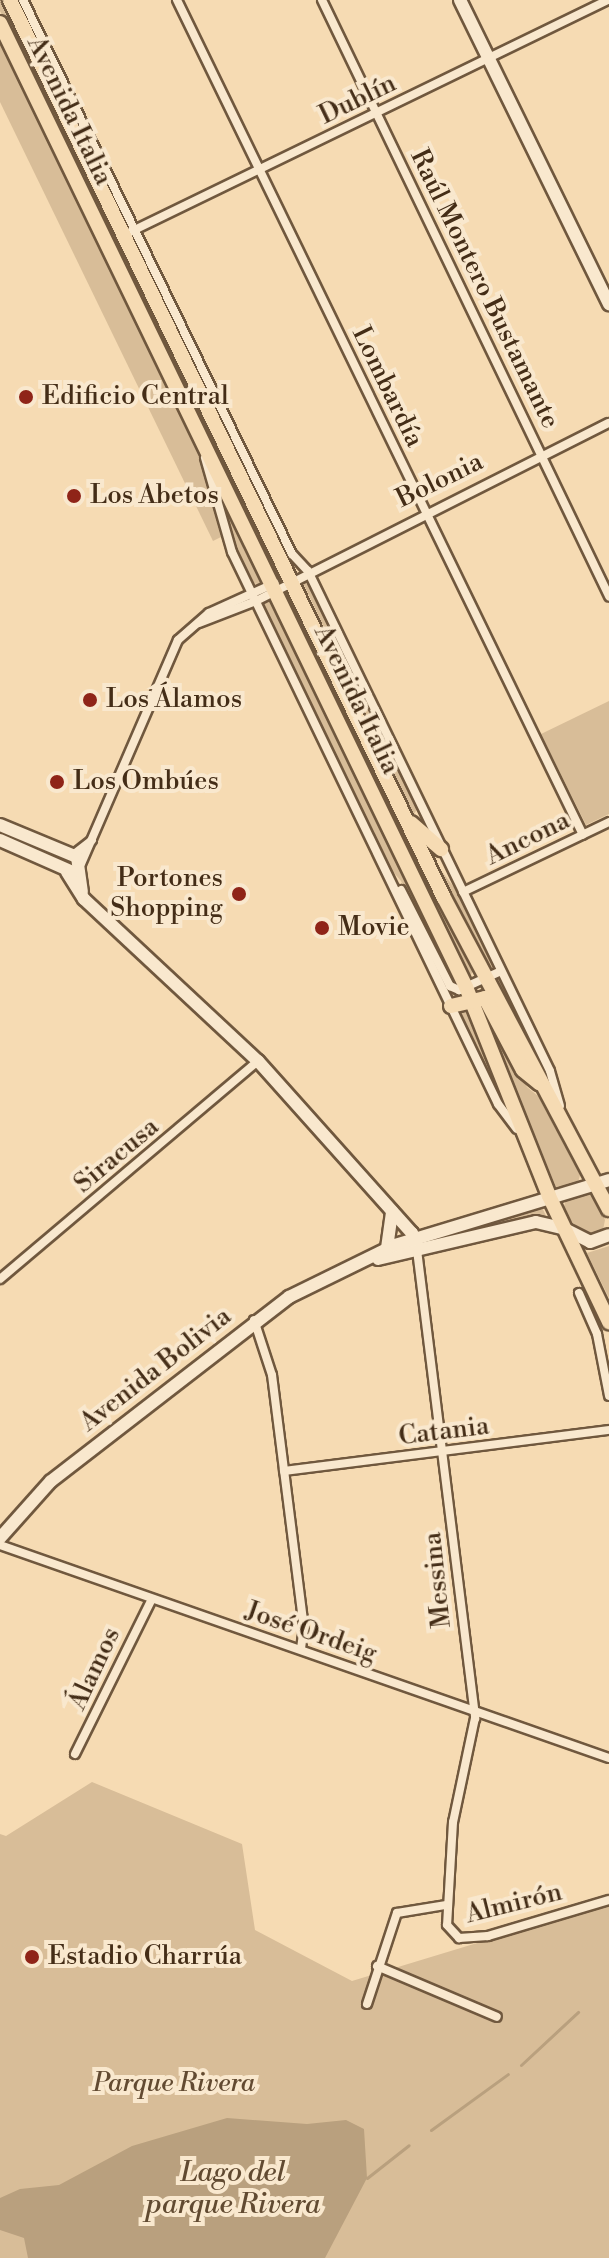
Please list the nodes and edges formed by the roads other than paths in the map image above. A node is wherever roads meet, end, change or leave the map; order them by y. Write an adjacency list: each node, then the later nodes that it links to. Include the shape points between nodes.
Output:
1 (10, 0): 8 (main road, Avenida Italia)
2 (23, 0): 8 (street, Avenida Italia)
3 (177, 0): 11 (street, Lombardía)
4 (322, 0): 10 (street, Raúl Montero Bustamante)
5 (460, 0): 9 (street)
6 (608, 0): 9 (street, Dublín)
7 (0, 23): 15 (main road, Avenida Italia)
8 (35, 38): 12 (main road, Avenida Italia)
9 (489, 59): 10 (street, Dublín); 13 (street)
10 (377, 112): 11 (street, Dublín); 17 (street, Raúl Montero Bustamante)
11 (260, 172): 12 (street, Dublín); 18 (street, Lombardía)
12 (130, 232): 16 (main road, Avenida Italia)
13 (609, 304)
14 (609, 423): 17 (street, Bolonia)
15 (200, 435): 20 (main road, Avenida Italia); 22 (street, Avenida Italia, via 216,509)
16 (236, 451): 19 (street, Avenida Italia, via 292,554); 20 (main road, Avenida Italia)
17 (542, 456): 18 (street, Bolonia); 21 (street, Raúl Montero Bustamante)
18 (425, 513): 19 (street, Bolonia); 26 (street, Lombardía)
19 (308, 571): 20 (street, Bolonia); 28 (street, Avenida Italia)
20 (281, 585): 22 (street, Bolonia); 23 (main road, Avenida Italia, via 336,672); 34 (main road, Avenida Italia)
21 (609, 596)
22 (253, 597): 29 (street, Bolonia, via 209,613 171,654 92,840); 30 (street, Avenida Italia)
23 (407, 819): 28 (main road); 33 (main road, Avenida Italia)
24 (609, 822): 26 (street, Ancona)
25 (0, 825): 29 (street)
26 (583, 835): 31 (street, Ancona)
27 (0, 840): 29 (street)
28 (441, 849): 31 (street, Avenida Italia)
29 (73, 865): 36 (street, via 84,899)
30 (390, 878): 34 (street, Avenida Italia, via 412,909 450,986); 35 (street, Avenida Italia)
31 (463, 892): 32 (street, Avenida Italia)
32 (501, 971): 33 (street); 38 (street, Avenida Italia, via 550,1071)
33 (485, 978): 34 (street); 37 (main road, Avenida Italia)
34 (469, 993): 35 (main road); 37 (main road, via 485,998 523,1070); 39 (main road, Avenida Italia)
35 (451, 1006): 39 (street, Avenida Italia, via 498,1104)
36 (258, 1061): 43 (street); 49 (street, Siracusa)
37 (543, 1085): 38 (main road, Avenida Italia)
38 (565, 1123): 40 (main road, Avenida Italia)
39 (527, 1143): 41 (main road, Avenida Italia)
40 (604, 1181): 41 (street, Avenida Bolivia); 42 (main road, Avenida Italia)
41 (549, 1196): 44 (main road, Avenida Italia); 46 (street, Avenida Bolivia)
42 (609, 1209)
43 (392, 1211): 46 (street); 47 (street)
44 (563, 1228): 45 (street, Avenida Bolivia, via 590,1242); 46 (street, Avenida Bolivia, via 536,1222); 52 (main road, Avenida Italia)
45 (609, 1235)
46 (416, 1245): 47 (street, Avenida Bolivia); 48 (street, Avenida Bolivia); 55 (street, Messina)
47 (387, 1248): 48 (street, Avenida Bolivia)
48 (359, 1262): 51 (street, Avenida Bolivia)
49 (0, 1279)
50 (579, 1293): 53 (street, via 597,1334)
51 (254, 1320): 56 (street, via 272,1375); 57 (street, Avenida Bolivia, via 51,1481)
52 (609, 1322)
53 (609, 1396)
54 (609, 1430): 55 (street, Catania)
55 (444, 1452): 56 (street, Catania); 61 (street, Messina)
56 (284, 1471): 60 (street, via 304,1627)
57 (0, 1538)
58 (0, 1545): 59 (street, José Ordeig)
59 (151, 1601): 60 (street, José Ordeig); 62 (street, Álamos)
60 (301, 1649): 61 (street, José Ordeig)
61 (473, 1710): 63 (street, José Ordeig); 65 (street, Messina, via 453,1822)
62 (75, 1754)
63 (609, 1758)
64 (609, 1900): 65 (street, Almirón, via 468,1939 449,1929)
65 (446, 1905): 66 (street, Almirón, via 405,1907 394,1917)
66 (377, 1966): 67 (street); 68 (street)
67 (367, 2004)
68 (497, 2017)

